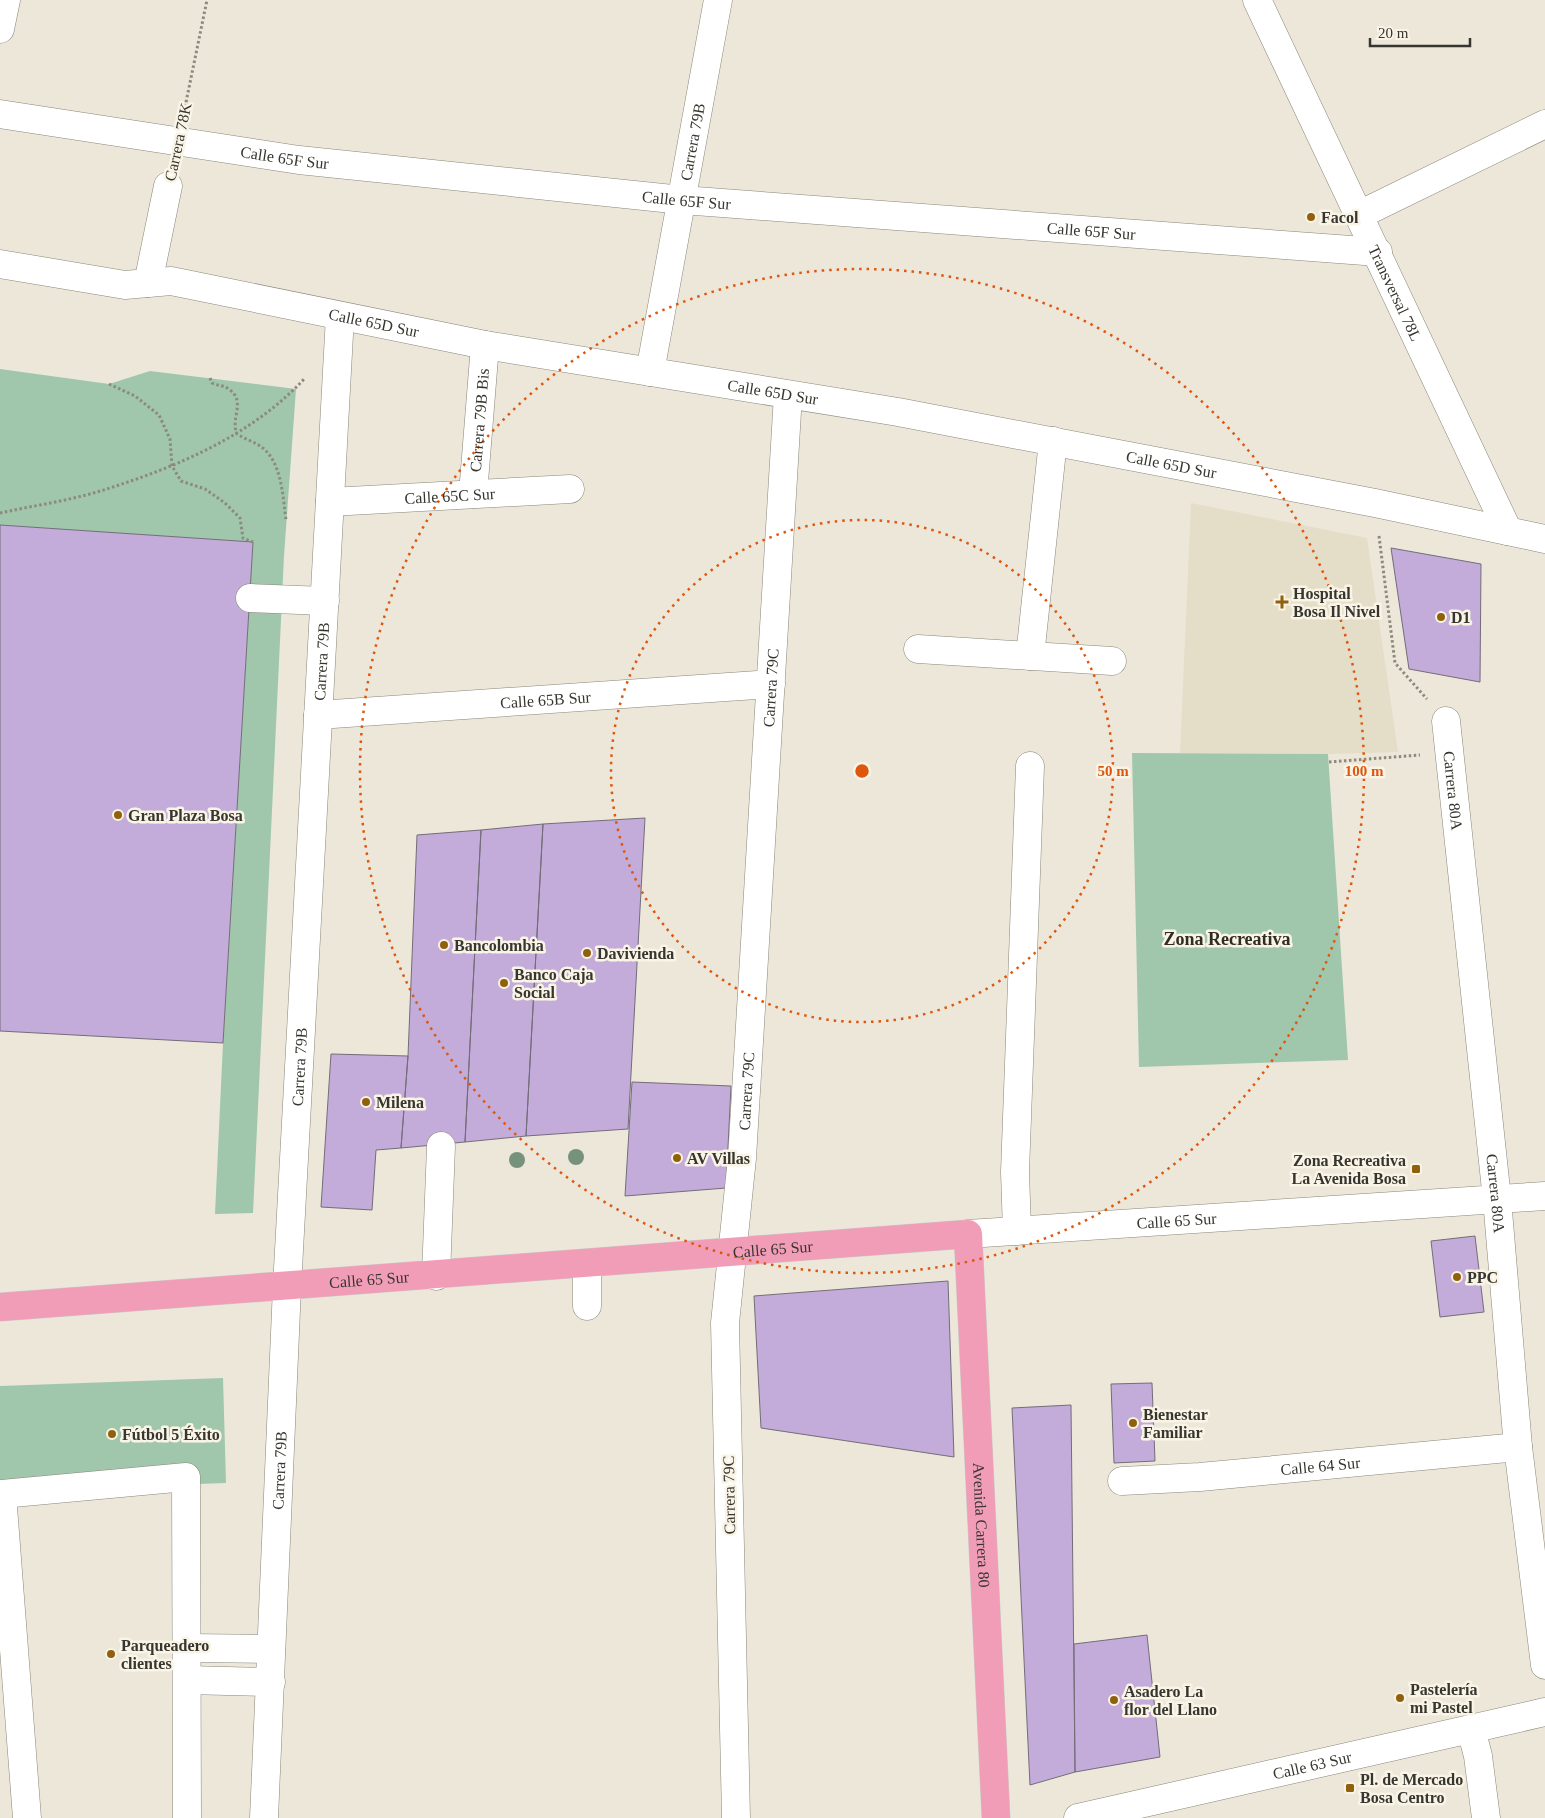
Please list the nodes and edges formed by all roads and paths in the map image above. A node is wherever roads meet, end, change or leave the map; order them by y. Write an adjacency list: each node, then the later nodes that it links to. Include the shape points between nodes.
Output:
1 (6, 0): 6 (street)
2 (207, 0): 9 (path, Carrera 78K)
3 (718, 0): 11 (street, Carrera 79B)
4 (1252, 0): 5 (street)
5 (1257, 0): 12 (street, Transversal 78L)
6 (0, 29)
7 (0, 114): 9 (street, Calle 65F Sur)
8 (1545, 124): 12 (street)
9 (178, 142): 11 (street, Calle 65F Sur, via 299,160)
10 (168, 186): 15 (street, Carrera 78K)
11 (682, 200): 13 (street, Calle 65F Sur); 18 (street, Carrera 79B)
12 (1359, 215): 13 (street, Transversal 78L)
13 (1378, 252): 32 (street, Transversal 78L)
14 (0, 264): 15 (street, Calle 65D Sur, via 125,285)
15 (148, 283): 16 (street, Calle 65D Sur, via 171,281)
16 (340, 316): 17 (street, Calle 65D Sur); 28 (street, Carrera 79B)
17 (485, 345): 18 (street, Calle 65D Sur); 27 (street, Carrera 79B Bis)
18 (650, 372): 22 (street, Calle 65D Sur)
19 (307, 377): 23 (path)
20 (210, 378): 23 (path, via 212,383 224,386 236,396 239,403 234,427)
21 (109, 384): 25 (path, via 135,396 159,414 170,439)
22 (788, 395): 24 (street, Calle 65D Sur); 40 (street, Carrera 79C)
23 (237, 434): 25 (path); 31 (path, via 267,451 281,482)
24 (1053, 441): 29 (street, Calle 65D Sur); 38 (street)
25 (172, 466): 30 (path, via 96,492); 34 (path, via 181,481 205,489 225,503 240,518 243,538)
26 (570, 490): 27 (street, Calle 65C Sur)
27 (473, 494): 28 (street, Calle 65C Sur)
28 (330, 502): 36 (street, Carrera 79B)
29 (1375, 503): 32 (street, Calle 65D Sur); 42 (path, via 1396,663)
30 (0, 513)
31 (286, 520)
32 (1508, 531): 33 (street, Calle 65D Sur)
33 (1545, 539)
34 (254, 542)
35 (250, 598): 36 (street)
36 (325, 601): 41 (street, Carrera 79B)
37 (918, 649): 38 (street)
38 (1030, 656): 39 (street)
39 (1112, 660)
40 (771, 684): 41 (street, Calle 65B Sur); 51 (street, Carrera 79C, via 742,1158)
41 (318, 715): 54 (street, Carrera 79B)
42 (1446, 721): 43 (street, Carrera 80A)
43 (1450, 753): 44 (path); 48 (street, Carrera 80A)
44 (1329, 762)
45 (1030, 766): 49 (street, via 1015,1172)
46 (441, 1146): 53 (street)
47 (1545, 1196): 48 (street, Calle 65 Sur)
48 (1497, 1199): 49 (street, Calle 65 Sur); 57 (street, Carrera 80A)
49 (1017, 1231): 50 (street, Calle 65 Sur)
50 (968, 1234): 51 (main road, Calle 65 Sur); 71 (main road, Avenida Carrera 80)
51 (732, 1253): 52 (main road, Calle 65 Sur); 70 (street, Carrera 79C, via 725,1323)
52 (587, 1264): 53 (main road, Calle 65 Sur); 55 (street)
53 (436, 1276): 54 (main road, Calle 65 Sur)
54 (287, 1287): 56 (main road, Calle 65 Sur); 60 (street, Carrera 79B)
55 (587, 1306)
56 (0, 1308)
57 (1518, 1447): 58 (street, Calle 64 Sur); 61 (street, Carrera 80A)
58 (1122, 1482)
59 (187, 1648): 60 (street); 62 (street); 67 (street, via 186,1477 2,1494)
60 (271, 1649): 63 (street, Carrera 79B)
61 (1545, 1665)
62 (187, 1680): 63 (street); 68 (street)
63 (271, 1682): 69 (street, Carrera 79B)
64 (1545, 1712): 65 (street, Calle 63 Sur)
65 (1471, 1729): 66 (street, Calle 63 Sur); 73 (street)
66 (1175, 1807): 72 (street, Calle 63 Sur)
67 (27, 1818)
68 (187, 1818)
69 (264, 1818)
70 (736, 1818)
71 (996, 1818)
72 (1078, 1818)
73 (1486, 1818)

